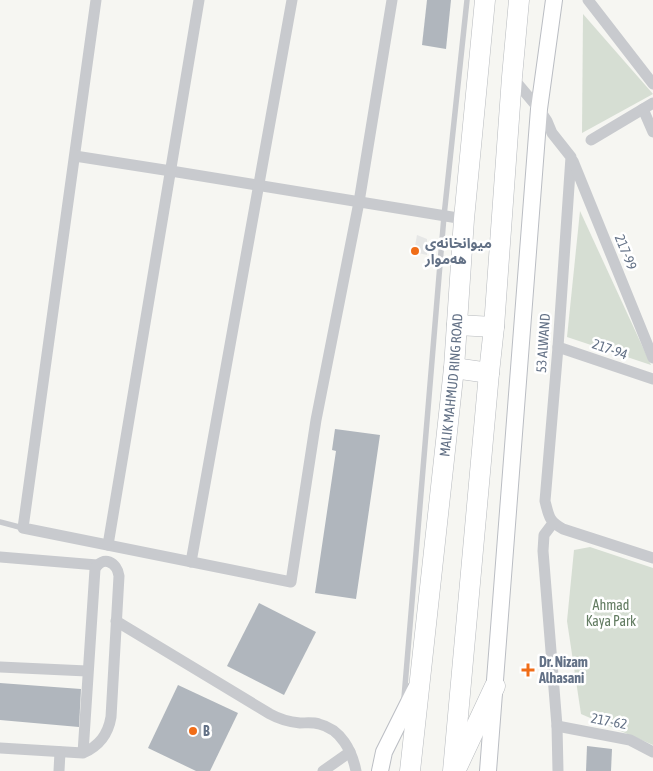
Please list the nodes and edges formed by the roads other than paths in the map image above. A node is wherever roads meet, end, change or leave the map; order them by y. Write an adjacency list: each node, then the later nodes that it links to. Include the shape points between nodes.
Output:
1 (96, 0): 17 (street)
2 (199, 0): 19 (street)
3 (292, 0): 20 (street)
4 (392, 0): 21 (street)
5 (466, 0): 22 (lane)
6 (485, 0): 23 (highway, MALIK MAHMUD RING ROAD)
7 (519, 0): 10 (highway)
8 (554, 0): 13 (main road)
9 (588, 0): 11 (street)
10 (512, 77): 13 (street); 25 (highway)
11 (653, 84)
12 (653, 103): 14 (street)
13 (539, 109): 18 (street); 43 (main road)
14 (642, 109): 15 (street); 16 (street)
15 (653, 132)
16 (591, 140)
17 (75, 156): 19 (street); 33 (street)
18 (571, 157): 26 (street, 53 ALWAND); 27 (street, 217-99)
19 (171, 171): 20 (street); 34 (street)
20 (259, 185): 21 (street); 37 (street)
21 (359, 202): 22 (street); 37 (street, via 316,420 291,582)
22 (444, 216): 23 (street); 44 (lane)
23 (464, 219): 24 (highway, MALIK MAHMUD RING ROAD)
24 (457, 325): 25 (highway); 28 (highway, MALIK MAHMUD RING ROAD)
25 (494, 327): 29 (highway)
26 (558, 347): 30 (street, 217-94); 32 (street, 53 ALWAND, via 545,501)
27 (653, 358)
28 (454, 368): 29 (highway); 42 (highway, MALIK MAHMUD RING ROAD)
29 (489, 373): 56 (highway)
30 (653, 379)
31 (0, 522): 33 (lane)
32 (553, 523): 36 (street); 45 (street, via 544,535 542,551)
33 (23, 528): 34 (street)
34 (108, 545): 37 (street)
35 (0, 557): 38 (street)
36 (653, 558)
37 (191, 562)
38 (97, 565): 39 (street, via 112,563 118,571); 41 (street)
39 (116, 621): 48 (street, via 270,714 288,721 330,728 339,734); 50 (street, via 110,727 99,743)
40 (0, 667): 41 (street)
41 (87, 671): 50 (street)
42 (420, 680): 44 (main road); 55 (highway, MALIK MAHMUD RING ROAD)
43 (495, 686): 56 (highway); 57 (main road)
44 (403, 714): 54 (main road, via 384,752)
45 (557, 726): 49 (street, 217-62, via 630,740); 58 (street)
46 (0, 748): 47 (street)
47 (60, 752): 50 (street); 51 (street)
48 (350, 752): 52 (street); 53 (street)
49 (653, 752)
50 (83, 753)
51 (59, 771)
52 (323, 771)
53 (356, 771)
54 (380, 771)
55 (410, 771)
56 (454, 771)
57 (488, 771)
58 (558, 771)

